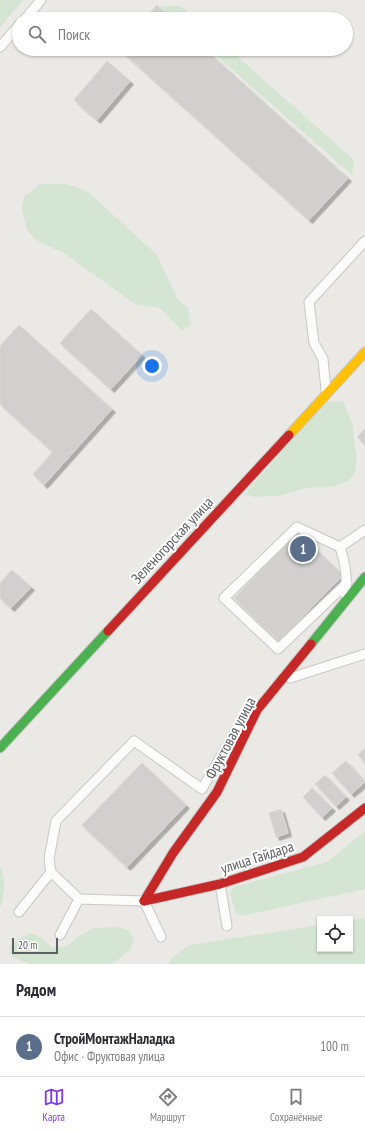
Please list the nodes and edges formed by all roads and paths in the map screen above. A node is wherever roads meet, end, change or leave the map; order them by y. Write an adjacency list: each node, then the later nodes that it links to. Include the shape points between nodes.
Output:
1 (41, 0): 2 (lane)
2 (31, 12)
3 (12, 33): 4 (lane)
4 (0, 47)
5 (365, 241): 7 (lane, via 309,302 314,343 323,359)
6 (365, 352): 7 (street, Зеленогорская улица)
7 (326, 393): 15 (street, Зеленогорская улица)
8 (365, 530): 9 (lane)
9 (340, 547): 11 (lane, via 344,557); 11 (lane, via 297,527 224,598 278,649)
10 (365, 577): 12 (street, Фруктовая улица)
11 (347, 583): 12 (lane)
12 (344, 603): 14 (street, Фруктовая улица); 17 (lane, via 244,716 202,789 134,740 56,822 49,859)
13 (365, 654): 14 (lane)
14 (281, 681): 20 (street, Фруктовая улица, via 257,710 217,792 173,853)
15 (0, 748)
16 (365, 808): 18 (street, улица Гайдара, via 303,857)
17 (51, 872): 19 (lane); 21 (lane)
18 (220, 884): 20 (street, улица Гайдара); 22 (lane)
19 (79, 898): 20 (lane); 23 (lane)
20 (144, 901): 24 (lane)
21 (19, 912)
22 (228, 926)
23 (60, 935)
24 (161, 937)

